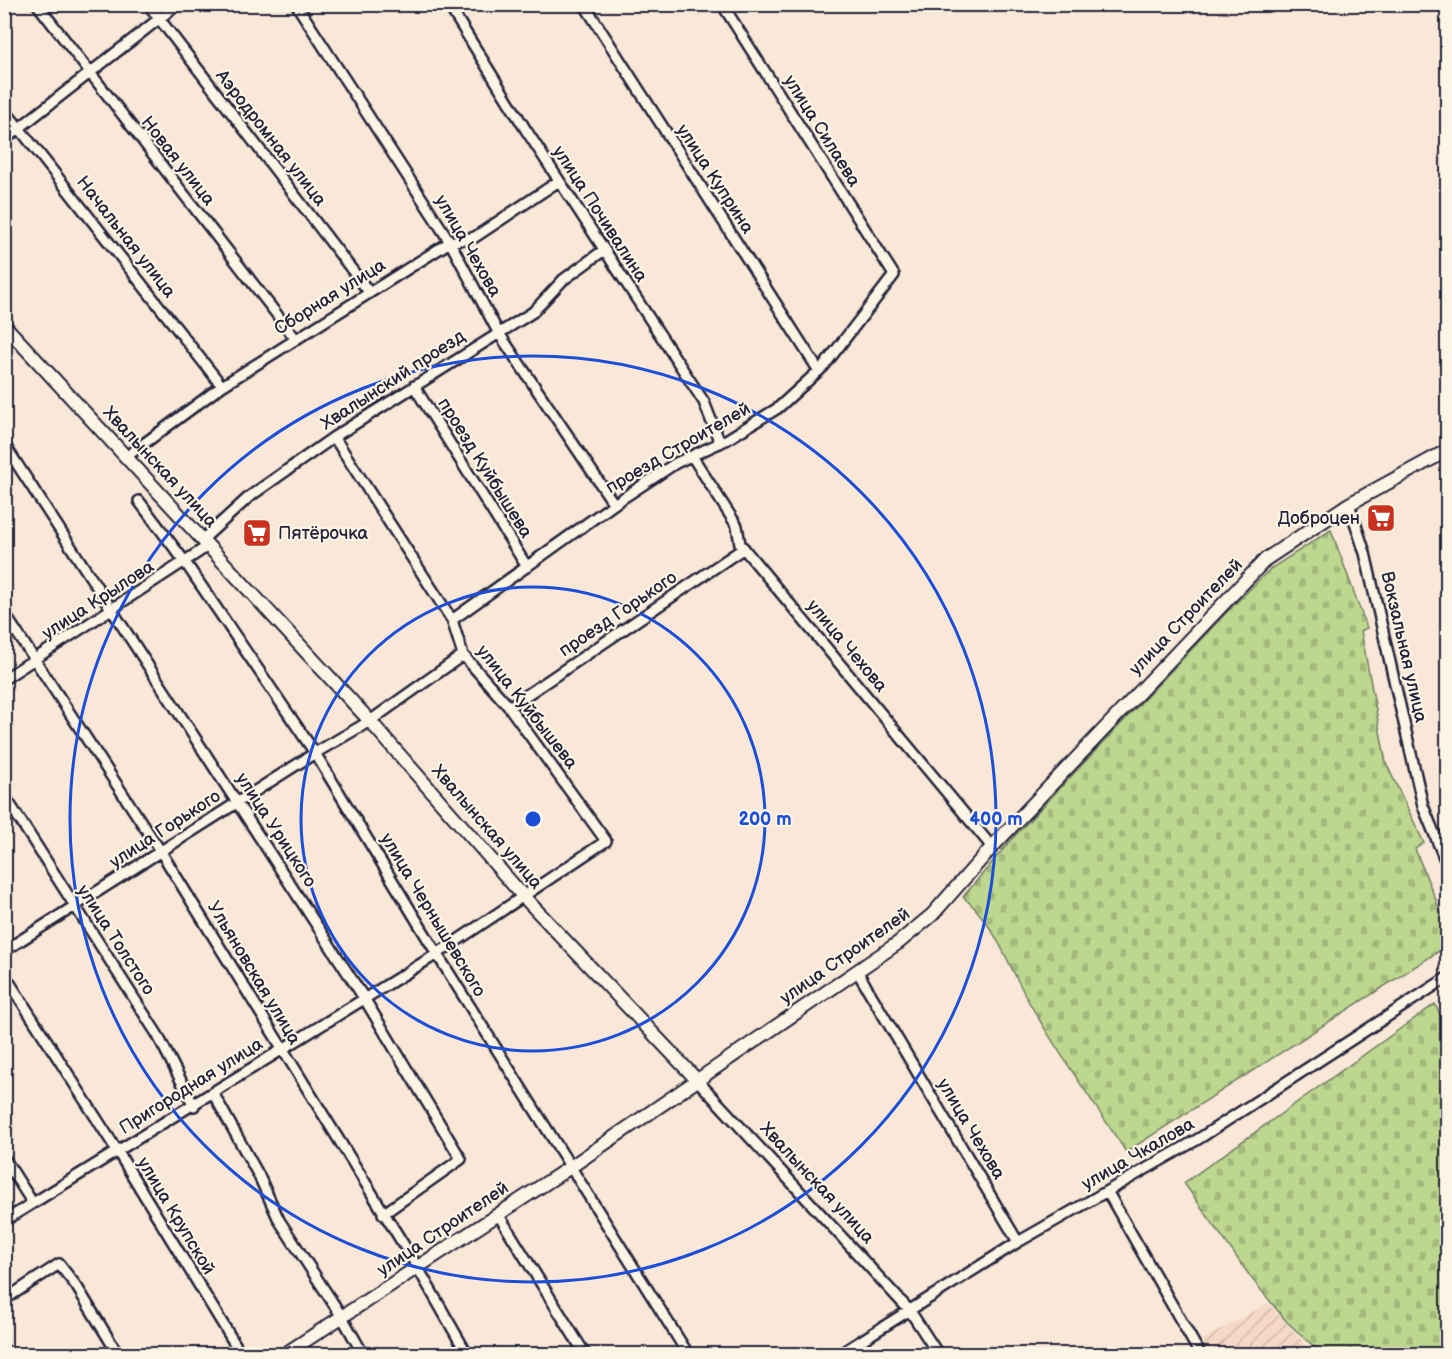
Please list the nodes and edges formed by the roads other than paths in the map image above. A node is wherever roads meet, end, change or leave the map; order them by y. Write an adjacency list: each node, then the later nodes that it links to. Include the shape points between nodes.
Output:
1 (37, 4): 9 (street, Новая улица)
2 (148, 4): 8 (street, Аэродромная улица)
3 (178, 4): 8 (street)
4 (296, 4): 14 (street, улица Чехова)
5 (448, 4): 13 (street, улица Почивалина)
6 (584, 4): 21 (street, улица Куприна)
7 (722, 4): 16 (street, улица Силаева)
8 (159, 20): 9 (street); 17 (street, Аэродромная улица)
9 (90, 75): 11 (street); 20 (street, Новая улица)
10 (4, 109): 11 (street, Начальная улица)
11 (20, 128): 12 (street); 22 (street, Начальная улица)
12 (4, 140)
13 (559, 181): 14 (street, Сборная улица, via 475,237); 15 (street, улица Почивалина)
14 (450, 242): 17 (street, Сборная улица); 19 (street, улица Чехова)
15 (604, 250): 19 (street, Хвалынский проезд, via 563,280 533,312); 25 (street, улица Почивалина, via 704,402)
16 (894, 275): 21 (street, проезд Строителей)
17 (369, 292): 20 (street, Сборная улица)
18 (4, 325): 29 (street, Хвалынская улица)
19 (498, 332): 23 (street, Хвалынский проезд); 31 (street, улица Чехова)
20 (295, 338): 22 (street, Сборная улица)
21 (819, 371): 25 (street, проезд Строителей, via 777,408)
22 (222, 386): 29 (street, Сборная улица)
23 (414, 386): 24 (street, Хвалынский проезд); 36 (street, проезд Куйбышева)
24 (334, 437): 33 (street, Хвалынский проезд, via 249,497); 39 (street, улица Куйбышева)
25 (720, 443): 28 (street, проезд Строителей)
26 (4, 444): 37 (street, улица Урицкого)
27 (1448, 450): 32 (street, улица Строителей)
28 (692, 456): 31 (street, проезд Строителей); 34 (street, улица Чехова, via 737,526)
29 (126, 457): 33 (street, Хвалынская улица)
30 (139, 501): 35 (street, улица Чернышевского)
31 (614, 504): 36 (street, проезд Строителей)
32 (1349, 504): 49 (street, улица Строителей, via 1266,559); 51 (street, Вокзальная улица, via 1363,542 1423,806)
33 (205, 543): 35 (street, улица Крылова); 44 (street, Хвалынская улица)
34 (744, 548): 43 (street, проезд Горького); 49 (street, улица Чехова)
35 (185, 562): 37 (street, улица Крылова); 45 (street, улица Чернышевского)
36 (527, 567): 39 (street, проезд Строителей)
37 (111, 612): 41 (street, улица Крылова); 47 (street, улица Урицкого)
38 (4, 613): 41 (street, Ульяновская улица)
39 (452, 620): 40 (street, улица Куйбышева)
40 (463, 655): 43 (street, улица Куйбышева); 44 (street, улица Горького)
41 (34, 660): 42 (street, улица Крылова); 50 (street, Ульяновская улица)
42 (4, 679)
43 (510, 708): 48 (street, улица Куйбышева)
44 (370, 721): 45 (street, улица Горького); 52 (street, Хвалынская улица)
45 (315, 753): 47 (street, улица Горького); 55 (street, улица Чернышевского)
46 (4, 795): 53 (street, улица Толстого)
47 (238, 802): 50 (street, улица Горького); 59 (street, улица Урицкого)
48 (606, 841): 52 (street, Пригородная улица)
49 (992, 847): 56 (street, улица Строителей, via 932,915)
50 (161, 852): 53 (street, улица Горького); 60 (street, Ульяновская улица)
51 (1448, 867)
52 (523, 896): 55 (street, Пригородная улица); 61 (street, Хвалынская улица)
53 (75, 907): 54 (street, улица Горького); 63 (street, улица Толстого, via 157,1034)
54 (4, 951)
55 (436, 954): 59 (street, Пригородная улица); 66 (street, улица Чернышевского)
56 (858, 971): 61 (street, улица Строителей); 72 (street, улица Чехова)
57 (4, 974): 64 (street, улица Крупской)
58 (1448, 977): 67 (street, улица Чкалова, via 1200,1138)
59 (364, 998): 60 (street, Пригородная улица); 69 (street, улица Урицкого, via 461,1159)
60 (281, 1048): 62 (street, Пригородная улица); 69 (street, Ульяновская улица)
61 (697, 1080): 66 (street, улица Строителей); 75 (street, Хвалынская улица)
62 (213, 1093): 63 (street, Пригородная улица); 76 (street, via 279,1220)
63 (194, 1106): 64 (street, Пригородная улица)
64 (118, 1152): 68 (street, Пригородная улица); 80 (street, улица Крупской)
65 (4, 1158): 68 (street)
66 (569, 1168): 70 (street, улица Строителей); 85 (street, улица Чернышевского)
67 (1107, 1191): 72 (street, улица Чкалова); 88 (street)
68 (32, 1202): 71 (street, Пригородная улица)
69 (383, 1214): 73 (street, Ульяновская улица)
70 (498, 1214): 73 (street, улица Строителей); 84 (street)
71 (4, 1221)
72 (1018, 1242): 75 (street, улица Чкалова)
73 (418, 1268): 76 (street, улица Строителей); 83 (street, Ульяновская улица)
74 (4, 1300): 79 (street, via 59,1264)
75 (910, 1311): 86 (street, улица Чкалова); 87 (street, Хвалынская улица)
76 (342, 1317): 81 (street, улица Строителей); 82 (street)
77 (4, 1349): 78 (street)
78 (8, 1354)
79 (118, 1354)
80 (241, 1354)
81 (285, 1354)
82 (363, 1354)
83 (467, 1354)
84 (585, 1354)
85 (688, 1354)
86 (840, 1354)
87 (938, 1354)
88 (1199, 1354)

